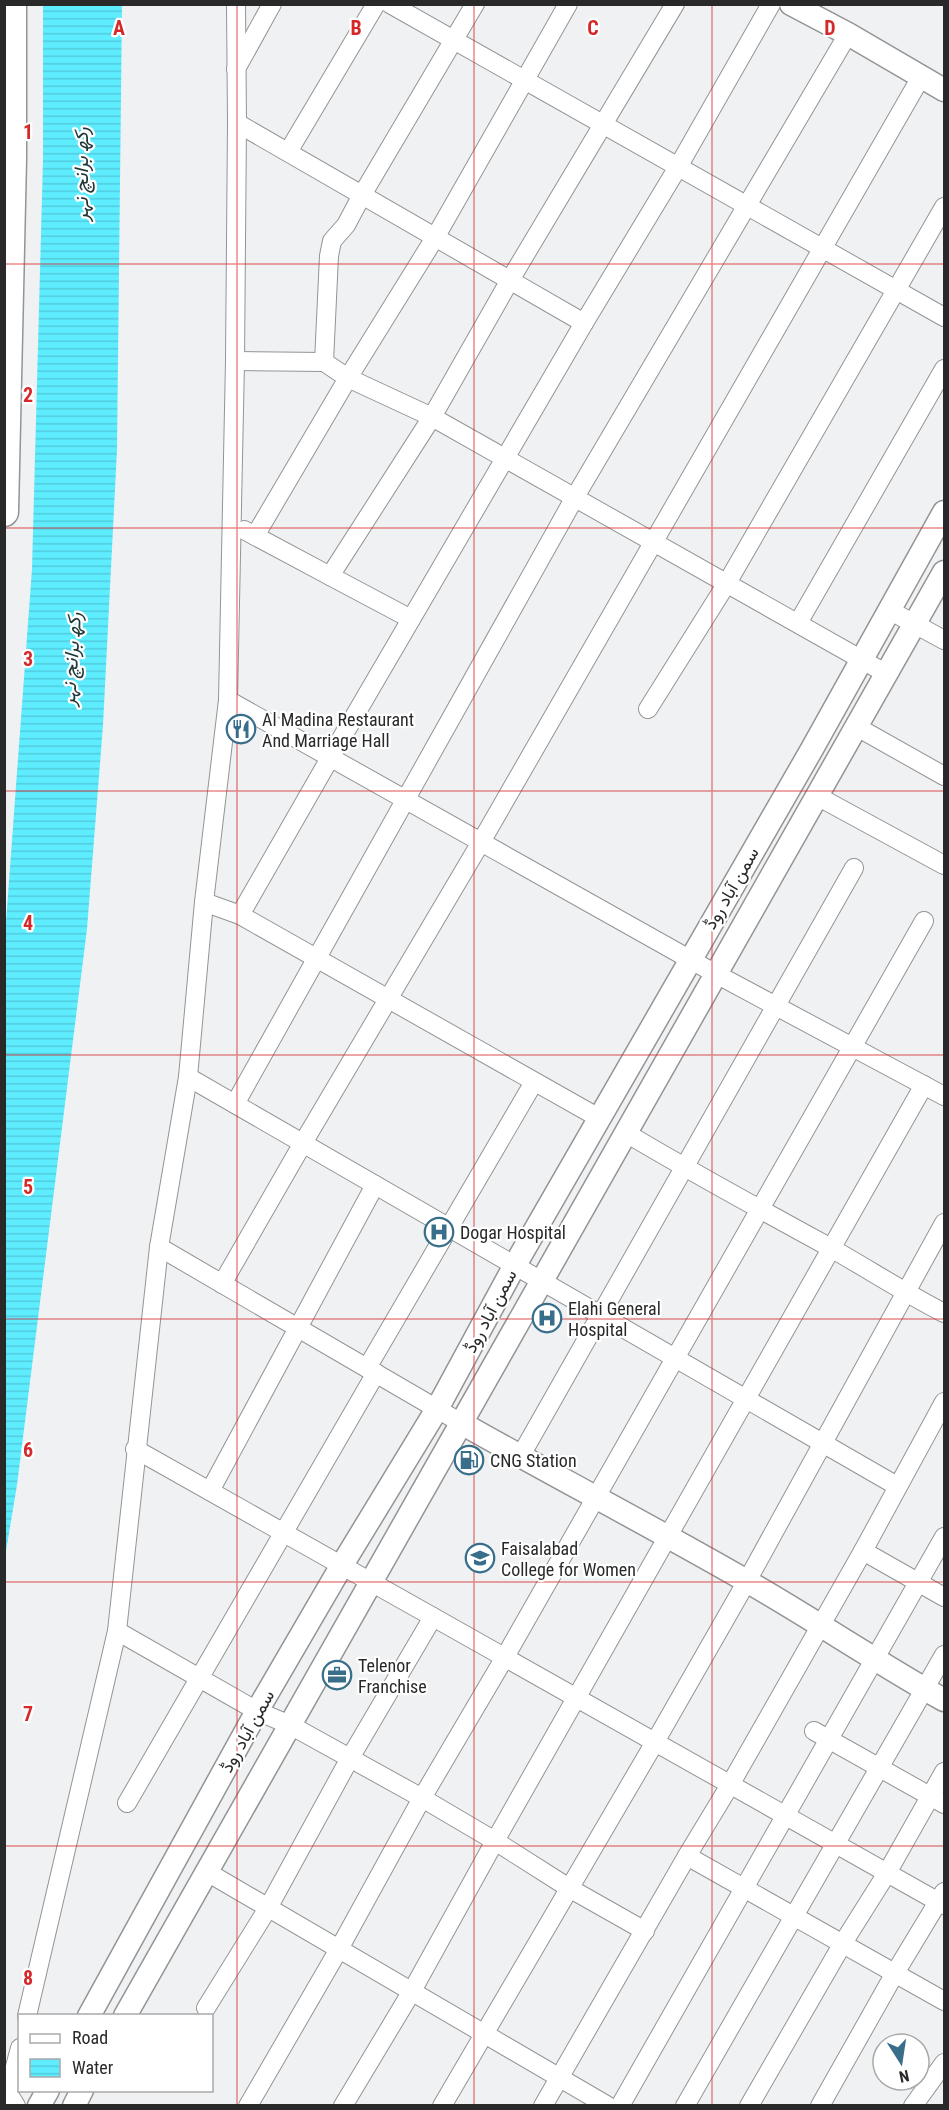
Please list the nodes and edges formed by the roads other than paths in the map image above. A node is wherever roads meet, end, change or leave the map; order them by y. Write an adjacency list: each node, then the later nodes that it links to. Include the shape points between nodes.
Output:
1 (12, 4): 38 (main road)
2 (236, 4): 13 (street)
3 (272, 4): 13 (street)
4 (376, 4): 19 (street)
5 (390, 4): 12 (street)
6 (475, 4): 12 (street)
7 (568, 4): 15 (street)
8 (675, 4): 18 (street)
9 (771, 4): 20 (street)
10 (791, 4): 11 (street)
11 (848, 34): 14 (street); 22 (street)
12 (455, 41): 15 (street); 21 (street)
13 (235, 70): 17 (street)
14 (921, 77): 16 (street); 25 (street)
15 (523, 80): 18 (street); 24 (street)
16 (945, 90)
17 (237, 123): 19 (street); 30 (street)
18 (604, 126): 20 (street); 26 (street)
19 (288, 152): 21 (street)
20 (678, 167): 22 (street); 29 (street)
21 (362, 195): 24 (street); 31 (street, via 332,242)
22 (746, 206): 25 (street); 37 (street)
23 (945, 207): 27 (street)
24 (436, 236): 26 (street); 33 (street)
25 (822, 248): 27 (street); 42 (street)
26 (510, 280): 29 (street); 35 (street)
27 (896, 290): 28 (street); 45 (street)
28 (945, 317)
29 (584, 323): 36 (street)
30 (235, 361): 31 (street); 40 (street)
31 (324, 362): 33 (street)
32 (945, 369): 34 (street)
33 (348, 378): 35 (street); 41 (street)
34 (938, 396): 48 (street)
35 (432, 417): 36 (street); 44 (street)
36 (506, 458): 37 (street); 47 (street)
37 (575, 497): 42 (street); 59 (street)
38 (4, 512)
39 (945, 512): 46 (street, سمن آباد روڈ)
40 (232, 524): 41 (street); 53 (street)
41 (255, 536): 44 (street)
42 (654, 542): 45 (street); 60 (street)
43 (945, 572): 49 (street, سمن آباد روڈ)
44 (330, 576): 47 (street)
45 (727, 583): 48 (street); 54 (street)
46 (889, 610): 49 (street); 51 (street, سمن آباد روڈ)
47 (411, 619): 56 (street)
48 (798, 623): 51 (street)
49 (915, 624): 50 (street); 52 (street, سمن آباد روڈ)
50 (945, 640)
51 (862, 659): 52 (street); 67 (street, سمن آباد روڈ)
52 (887, 674): 55 (street, سمن آباد روڈ)
53 (228, 700): 56 (street); 63 (street)
54 (648, 709)
55 (856, 727): 57 (street); 58 (street, سمن آباد روڈ)
56 (330, 758): 59 (street); 64 (street)
57 (945, 776)
58 (817, 796): 61 (street); 68 (street, سمن آباد روڈ)
59 (406, 801): 60 (street); 66 (street)
60 (481, 842): 67 (street); 69 (street)
61 (945, 865)
62 (854, 868): 70 (street)
63 (204, 902): 64 (street); 72 (street)
64 (240, 915): 66 (street)
65 (924, 921): 71 (street)
66 (316, 958): 69 (street); 76 (street)
67 (690, 959): 68 (street); 77 (street, سمن آباد روڈ)
68 (716, 974): 70 (street); 78 (street, سمن آباد روڈ)
69 (388, 999): 73 (street); 79 (street)
70 (776, 1006): 71 (street); 80 (street)
71 (852, 1046): 74 (street); 82 (street)
72 (188, 1077): 76 (street); 85 (street)
73 (534, 1082): 77 (street); 84 (street)
74 (924, 1085): 75 (street); 86 (street)
75 (945, 1096)
76 (235, 1104): 79 (street)
77 (599, 1118): 87 (street, سمن آباد روڈ)
78 (626, 1133): 80 (street); 88 (street, سمن آباد روڈ)
79 (303, 1143): 81 (street); 89 (street)
80 (683, 1167): 82 (street); 92 (street)
81 (375, 1185): 84 (street); 93 (street)
82 (759, 1209): 86 (street); 94 (street)
83 (945, 1222): 90 (street)
84 (450, 1228): 87 (street); 95 (street)
85 (159, 1247): 89 (street); 101 (street)
86 (832, 1249): 90 (street); 96 (street)
87 (515, 1265): 88 (street); 98 (street, سمن آباد روڈ)
88 (542, 1281): 92 (street); 99 (street, سمن آباد روڈ)
89 (222, 1284): 93 (street)
90 (906, 1293): 91 (street); 100 (street)
91 (945, 1313)
92 (600, 1315): 94 (street); 102 (street)
93 (299, 1328): 95 (street); 104 (street)
94 (675, 1358): 96 (street); 105 (street)
95 (372, 1371): 98 (street); 106 (street)
96 (746, 1400): 100 (street); 108 (street)
97 (945, 1402): 103 (street)
98 (437, 1409): 99 (street); 110 (street, سمن آباد روڈ)
99 (463, 1424): 102 (street); 112 (street, سمن آباد روڈ)
100 (824, 1444): 103 (street); 111 (street)
101 (135, 1449): 104 (street); 117 (street)
102 (520, 1456): 105 (street)
103 (897, 1486): 109 (street)
104 (210, 1491): 106 (street)
105 (596, 1497): 108 (street); 119 (street)
106 (283, 1532): 110 (street); 121 (street)
107 (945, 1536): 113 (street)
108 (669, 1537): 111 (street); 123 (street)
109 (863, 1551): 113 (street); 116 (street)
110 (342, 1565): 112 (street); 125 (street, سمن آباد روڈ)
111 (747, 1581): 116 (street); 128 (street)
112 (371, 1582): 115 (street); 126 (street, سمن آباد روڈ)
113 (918, 1582): 114 (street); 120 (street)
114 (945, 1597)
115 (433, 1617): 119 (street); 129 (street)
116 (822, 1624): 120 (street); 132 (street)
117 (117, 1631): 121 (street); 154 (street)
118 (945, 1654): 122 (street)
119 (505, 1657): 123 (street); 133 (street)
120 (874, 1660): 122 (street); 127 (street)
121 (200, 1678): 125 (street); 135 (street)
122 (924, 1689): 124 (street); 130 (street)
123 (578, 1698): 128 (street); 137 (street)
124 (945, 1700)
125 (258, 1711): 126 (street); 155 (street, سمن آباد روڈ)
126 (290, 1725): 129 (street); 140 (street, سمن آباد روڈ)
127 (822, 1735): 130 (street); 136 (street)
128 (655, 1742): 132 (street); 142 (street)
129 (350, 1758): 133 (street); 145 (street)
130 (879, 1768): 134 (street); 138 (street)
131 (945, 1772): 134 (street)
132 (730, 1785): 136 (street); 139 (street)
133 (422, 1798): 137 (street); 149 (street)
134 (937, 1800): 141 (street)
135 (127, 1803)
136 (785, 1815): 138 (street); 143 (street)
137 (495, 1841): 142 (street); 151 (street)
138 (836, 1844): 141 (street); 146 (street)
139 (687, 1856): 143 (street); 147 (street)
140 (207, 1872): 145 (street); 156 (street, سمن آباد روڈ)
141 (887, 1873): 144 (street); 148 (street)
142 (569, 1888): 147 (street); 157 (street)
143 (744, 1888): 146 (street); 171 (street)
144 (943, 1900): 150 (street)
145 (268, 1908): 149 (street); 153 (street)
146 (794, 1916): 148 (street); 172 (street)
147 (645, 1931): 160 (street)
148 (843, 1944): 150 (street); 173 (street)
149 (339, 1949): 151 (street); 166 (street)
150 (895, 1973): 152 (street); 174 (street)
151 (412, 1991): 157 (street); 167 (street)
152 (945, 2001)
153 (206, 2008)
154 (27, 2014)
155 (90, 2014)
156 (126, 2014)
157 (484, 2034): 160 (street); 168 (street)
158 (18, 2056): 163 (street, via 8,2093)
159 (945, 2063): 175 (street)
160 (560, 2078): 169 (street); 170 (street)
161 (47, 2092): 164 (street)
162 (81, 2092): 165 (street)
163 (16, 2106)
164 (39, 2106)
165 (74, 2106)
166 (248, 2106)
167 (343, 2106)
168 (442, 2106)
169 (543, 2106)
170 (608, 2106)
171 (620, 2106)
172 (685, 2106)
173 (750, 2106)
174 (820, 2106)
175 (913, 2106)

